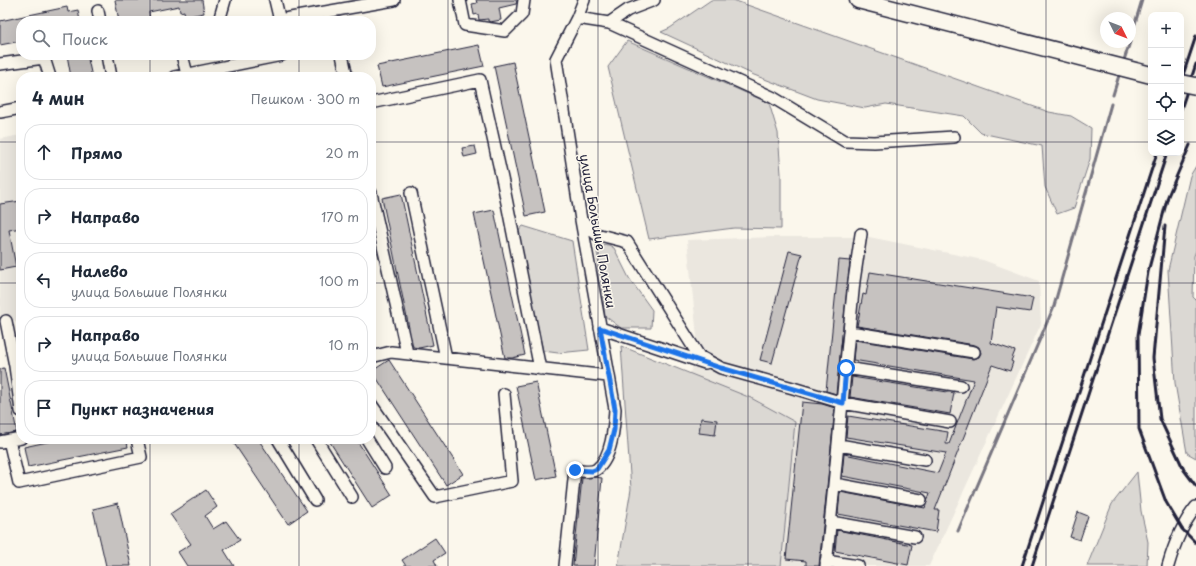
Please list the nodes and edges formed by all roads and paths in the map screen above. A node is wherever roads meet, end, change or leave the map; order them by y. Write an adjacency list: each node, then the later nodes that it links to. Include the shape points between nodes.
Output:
1 (225, 0): 9 (street)
2 (275, 0): 10 (street)
3 (394, 0): 11 (street)
4 (460, 0): 5 (street, via 465,25 505,31 522,14)
5 (524, 0)
6 (584, 0): 12 (street, улица Большие Полянки)
7 (654, 0): 13 (street, via 628,10)
8 (858, 0): 26 (highway)
9 (221, 16)
10 (278, 16)
11 (302, 16)
12 (577, 18): 13 (street); 35 (street, улица Большие Полянки, via 556,59)
13 (608, 23): 32 (street, via 772,97 845,141 874,142)
14 (29, 60): 20 (street)
15 (45, 60): 21 (street)
16 (108, 60): 22 (street)
17 (183, 60): 23 (street)
18 (257, 60): 24 (street)
19 (343, 60): 25 (street)
20 (0, 64)
21 (48, 72)
22 (110, 72)
23 (186, 72)
24 (196, 72)
25 (346, 72)
26 (1148, 74)
27 (1184, 83): 28 (highway, bridge)
28 (1196, 86)
29 (376, 102): 47 (street, via 480,80)
30 (16, 109): 31 (street)
31 (0, 112)
32 (954, 137)
33 (411, 193): 44 (street)
34 (376, 215): 41 (street)
35 (580, 220): 38 (street, улица Большие Полянки); 45 (street, via 596,234 627,242 699,356)
36 (861, 234): 39 (street)
37 (6, 321): 43 (street)
38 (600, 328): 45 (street); 48 (street, улица Большие Полянки)
39 (850, 332): 40 (street); 46 (street)
40 (974, 352)
41 (407, 353): 42 (street, via 391,352); 44 (street)
42 (376, 356)
43 (16, 358)
44 (446, 358): 47 (street)
45 (721, 368): 51 (street)
46 (846, 368): 49 (street); 51 (street)
47 (540, 369): 48 (street)
48 (608, 376): 71 (street, улица Большие Полянки, via 615,409 614,430 609,450 597,469 575,470)
49 (961, 386)
50 (504, 394): 52 (street, via 512,481 435,497)
51 (843, 403): 53 (street); 60 (street)
52 (376, 411)
53 (950, 422)
54 (16, 439): 55 (street)
55 (5, 441): 56 (street, via 19,483 141,458)
56 (138, 444)
57 (281, 444): 65 (street)
58 (319, 444): 64 (street)
59 (370, 444): 62 (street)
60 (839, 445): 61 (street); 63 (street)
61 (925, 460)
62 (385, 468)
63 (835, 484): 66 (street); 68 (street)
64 (352, 497)
65 (315, 500)
66 (920, 500)
67 (1196, 507): 73 (street, via 1182,529)
68 (831, 522): 69 (street); 70 (street)
69 (915, 537)
70 (826, 563): 72 (street)
71 (565, 566)
72 (858, 566)
73 (1168, 566)

